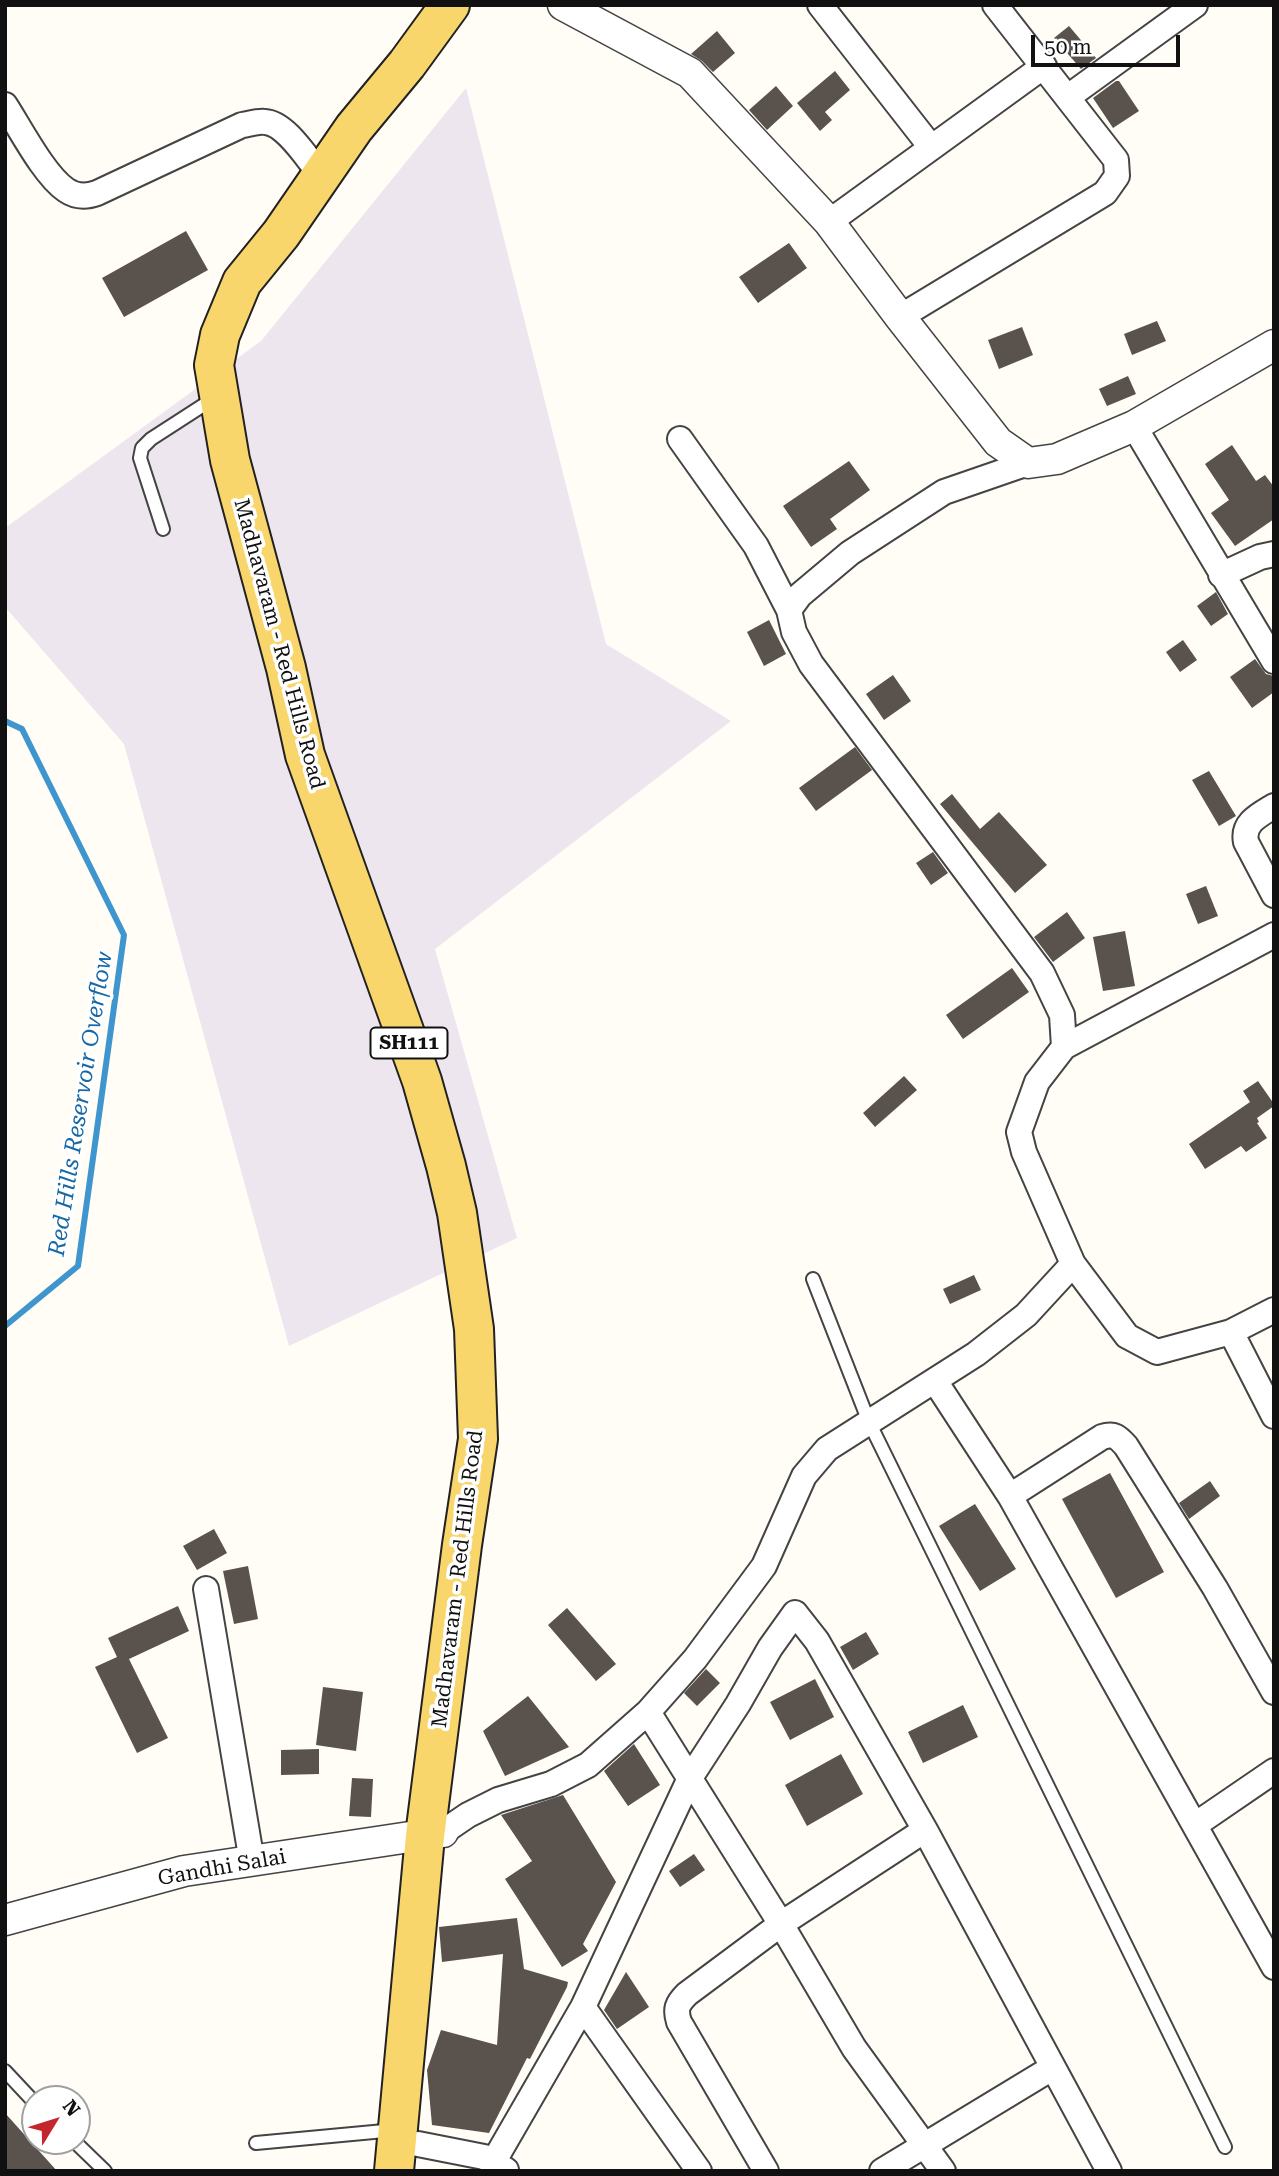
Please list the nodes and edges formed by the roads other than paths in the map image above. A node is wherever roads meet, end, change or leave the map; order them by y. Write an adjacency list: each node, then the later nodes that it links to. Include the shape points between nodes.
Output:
1 (450, 5): 11 (main road, Madhavaram - Red Hills Road / SH111)
2 (475, 5): 43 (main road, Madhavaram - Red Hills Road / SH111, via 277,271 249,318 237,373 313,704 341,801 440,1088 476,1246 493,1385 495,1442 484,1548)
3 (563, 5): 12 (street, via 690,73)
4 (820, 5): 10 (street)
5 (995, 5): 7 (street)
6 (1195, 5): 8 (street)
7 (1044, 66): 8 (street); 10 (street)
8 (1068, 97): 13 (street, via 1116,160 1117,176 1105,193)
9 (5, 105): 11 (street, via 51,175 78,195 97,193 242,125 264,122 285,132)
10 (930, 147): 12 (street)
11 (321, 175): 15 (main road, Madhavaram - Red Hills Road / SH111, via 242,282 220,335 214,365)
12 (829, 222): 13 (street)
13 (900, 317): 18 (street, via 998,442)
14 (1274, 345): 16 (street)
15 (219, 394): 19 (lane, via 142,448 140,458); 43 (main road, Madhavaram - Red Hills Road / SH111, via 230,460 306,755 422,1081 457,1213 468,1284 478,1439 462,1545)
16 (1133, 426): 18 (street, via 1057,460); 21 (street)
17 (680, 439): 22 (street, via 756,546)
18 (1028, 463): 22 (street, via 944,492 850,552)
19 (163, 529)
20 (1274, 554): 21 (street)
21 (1221, 575): 23 (street)
22 (789, 610): 27 (street, via 794,632 811,664 1042,974 1062,1015)
23 (1274, 661)
24 (1274, 806): 25 (street, via 1248,825 1244,834)
25 (1274, 895)
26 (1274, 935): 27 (street)
27 (1064, 1047): 28 (street, via 1037,1082 1019,1132)
28 (1073, 1264): 31 (street, via 1127,1336 1157,1352); 32 (street, via 1026,1315)
29 (813, 1279): 34 (lane)
30 (1274, 1310): 31 (street)
31 (1231, 1332): 33 (street)
32 (934, 1381): 34 (street); 35 (street)
33 (1274, 1416)
34 (869, 1422): 38 (street, via 827,1449 804,1476 764,1566 695,1659); 54 (lane)
35 (1010, 1496): 37 (street, via 1102,1437 1117,1436 1215,1588); 41 (street)
36 (206, 1589): 44 (street)
37 (1274, 1692)
38 (648, 1712): 40 (street); 43 (street, via 588,1765 551,1784 498,1800)
39 (1274, 1771): 41 (street)
40 (690, 1778): 42 (street, via 795,1613 817,1641); 46 (street); 48 (street)
41 (1195, 1825): 47 (street)
42 (925, 1830): 46 (street); 49 (street)
43 (434, 1834): 44 (street, Gandhi Salai); 55 (main road, Madhavaram - Red Hills Road / SH111)
44 (252, 1862): 45 (street, Gandhi Salai, via 184,1871)
45 (5, 1920)
46 (781, 1924): 53 (street, via 854,2048); 60 (street, via 687,1994 676,2011)
47 (1274, 1967)
48 (583, 2007): 57 (street); 59 (street)
49 (1052, 2068): 53 (street); 63 (street)
50 (5, 2071): 51 (lane)
51 (21, 2088)
52 (256, 2143): 55 (lane)
53 (925, 2145): 61 (street); 62 (street)
54 (1225, 2147)
55 (406, 2154): 57 (street, via 484,2157)
56 (88, 2155): 58 (lane)
57 (501, 2166)
58 (105, 2171)
59 (699, 2171)
60 (766, 2171)
61 (882, 2171)
62 (943, 2171)
63 (1109, 2171)

